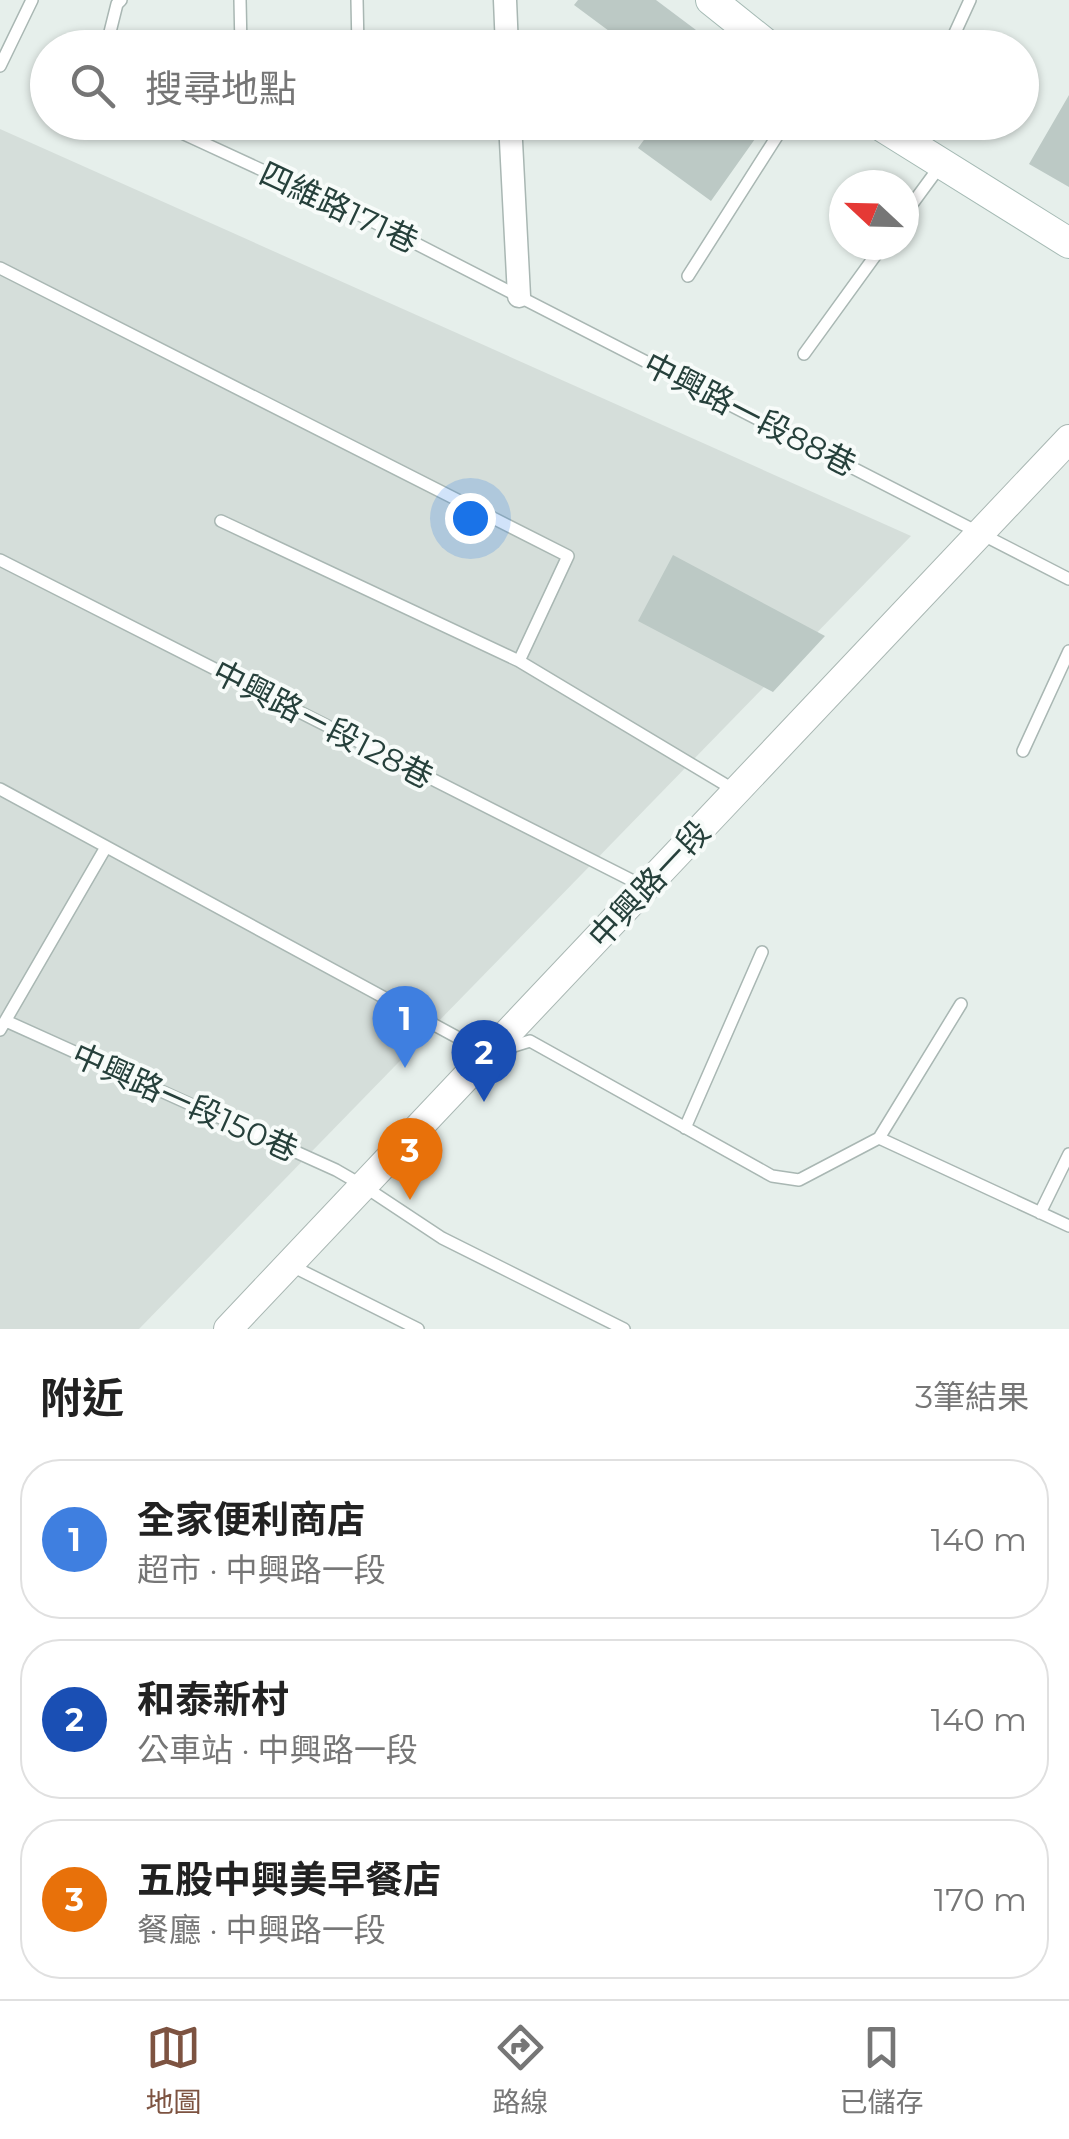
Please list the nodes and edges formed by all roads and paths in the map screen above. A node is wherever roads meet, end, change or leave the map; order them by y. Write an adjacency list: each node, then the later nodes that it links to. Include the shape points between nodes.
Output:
1 (32, 0): 14 (lane)
2 (121, 0): 8 (lane)
3 (240, 0): 9 (lane)
4 (357, 0): 10 (lane)
5 (505, 0): 11 (street)
6 (711, 0): 12 (main road)
7 (970, 0): 13 (lane)
8 (110, 30)
9 (240, 30)
10 (358, 30)
11 (506, 30)
12 (749, 30)
13 (956, 30)
14 (0, 66)
15 (197, 140): 25 (lane, 四維路171巷)
16 (511, 140): 25 (street)
17 (775, 140): 24 (lane)
18 (911, 140): 19 (main road)
19 (940, 165): 20 (lane); 21 (main road)
20 (919, 194)
21 (1069, 243)
22 (871, 260): 26 (lane)
23 (0, 268): 33 (lane, via 568,556)
24 (688, 276)
25 (519, 296): 29 (lane, 中興路一段88巷)
26 (804, 354)
27 (1069, 439): 29 (street, 中興路一段)
28 (221, 521): 33 (lane)
29 (982, 532): 31 (lane, 中興路一段88巷); 36 (street, 中興路一段)
30 (0, 560): 38 (lane, 中興路ㄧ段128巷)
31 (1069, 579)
32 (1069, 651): 34 (lane)
33 (519, 661): 36 (lane)
34 (1023, 751)
35 (0, 790): 37 (lane)
36 (736, 791): 38 (street, 中興路一段)
37 (106, 847): 41 (lane); 42 (lane)
38 (646, 887): 42 (street, 中興路一段)
39 (762, 952): 43 (lane)
40 (961, 1004): 44 (lane)
41 (3, 1026): 46 (lane, 中興路一段150巷)
42 (488, 1054): 43 (lane, via 530,1042); 46 (street, 中興路一段)
43 (685, 1128): 44 (lane, via 772,1176 799,1180)
44 (879, 1138): 47 (lane)
45 (1069, 1154): 47 (lane)
46 (362, 1185): 49 (street, 中興路一段); 52 (lane, 中興路一段150巷, via 442,1238)
47 (1040, 1213): 48 (lane)
48 (1069, 1226)
49 (288, 1265): 50 (street, 中興路一段); 51 (lane)
50 (228, 1329)
51 (418, 1329)
52 (624, 1329)

